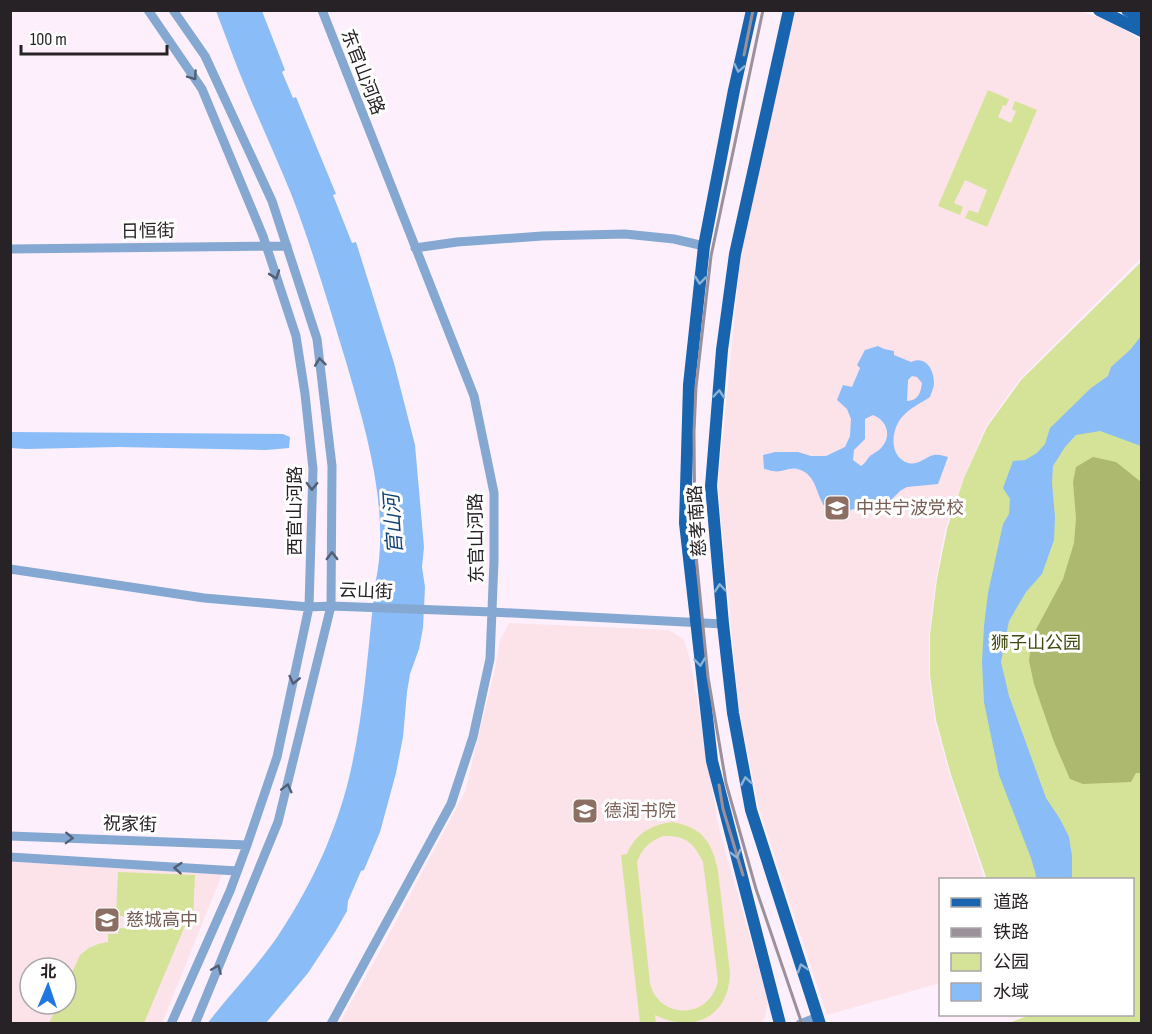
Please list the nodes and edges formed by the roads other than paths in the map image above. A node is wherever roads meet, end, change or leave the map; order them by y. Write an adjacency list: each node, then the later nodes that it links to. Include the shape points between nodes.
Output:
1 (147, 10): 10 (street, 西官山河路, one-way to 10, via 202,89)
2 (173, 10): 11 (street, 西官山河路, via 205,56 272,201)
3 (322, 10): 13 (street, 东官山河路)
4 (752, 10): 12 (main road, 慈孝南路, one-way to 12)
5 (789, 10): 20 (main road, 慈孝南路, one-way to 5, via 711,486 722,350 735,254)
6 (1127, 10): 8 (main road)
7 (1104, 12): 9 (main road)
8 (1142, 18)
9 (1142, 31)
10 (266, 246): 11 (street, 日恒街); 14 (street, 日恒街); 17 (street, 西官山河路, one-way to 17, via 296,336 305,394 313,469)
11 (287, 246): 16 (street, 西官山河路, one-way to 11, via 332,466 317,339)
12 (704, 246): 13 (street, via 675,238 625,234 542,236); 19 (main road, 慈孝南路, one-way to 19, via 689,386 685,523)
13 (415, 248): 18 (street, 东官山河路, via 474,396 494,493)
14 (10, 249)
15 (10, 569): 17 (street, 云山街, via 204,598)
16 (331, 606): 17 (street, 云山街); 18 (street, 云山街); 27 (street, 西官山河路, one-way to 16, via 278,822)
17 (309, 607): 22 (street, 西官山河路, one-way to 22, via 277,757)
18 (492, 612): 19 (street, 云山街); 28 (street, 东官山河路, via 490,659 473,737 451,804)
19 (696, 622): 20 (street, 云山街); 29 (main road, 慈孝南路, one-way to 29, via 712,761)
20 (723, 624): 25 (main road, 慈孝南路, one-way to 20, via 751,810)
21 (10, 836): 22 (street, 祝家街, one-way to 22)
22 (248, 845): 24 (street, 西官山河路)
23 (10, 857): 24 (street, one-way to 23)
24 (237, 871): 26 (street, 西官山河路)
25 (819, 1020): 30 (street)
26 (171, 1023)
27 (195, 1023)
28 (331, 1023)
29 (780, 1023)
30 (800, 1023)

